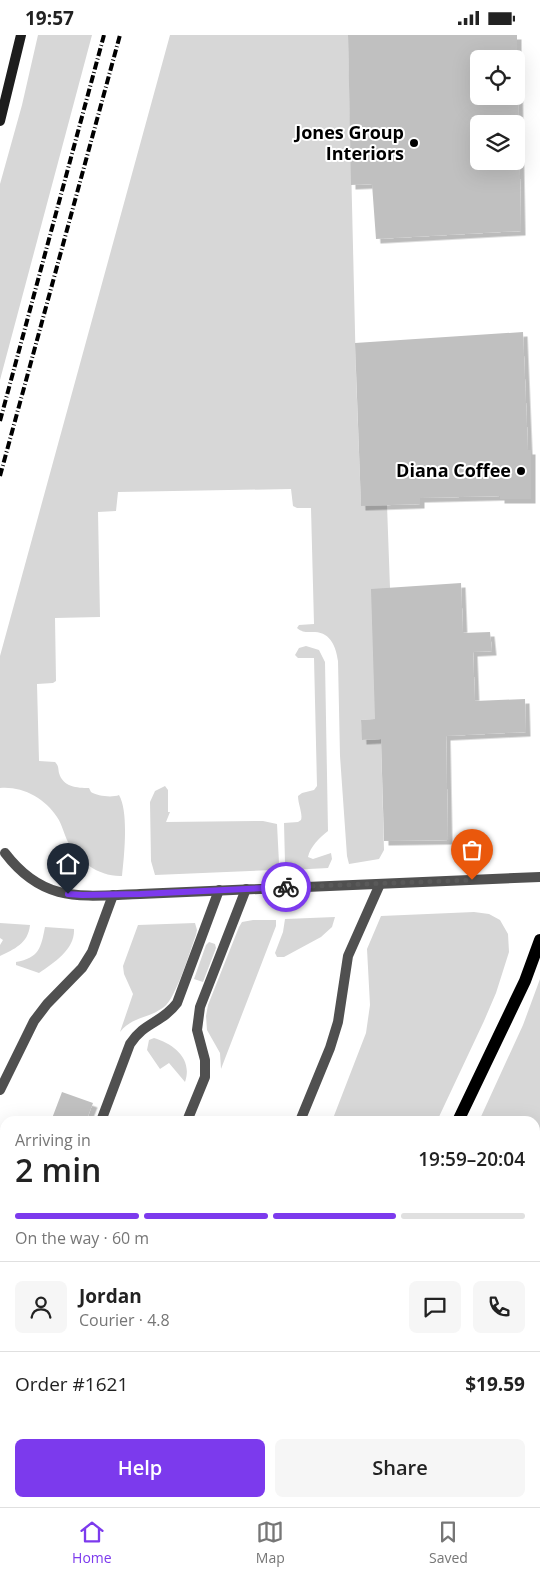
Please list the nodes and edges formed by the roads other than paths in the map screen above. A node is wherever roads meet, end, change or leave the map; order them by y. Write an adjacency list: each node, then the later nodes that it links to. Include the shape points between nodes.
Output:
1 (21, 35): 2 (street)
2 (0, 121)
3 (3, 854): 8 (street, via 25,875 52,891)
4 (540, 877): 5 (street)
5 (380, 884): 6 (street); 13 (street, via 348,957 338,1022)
6 (246, 889): 7 (street); 12 (street, via 200,1007 198,1030 206,1069)
7 (219, 891): 8 (street); 11 (street, via 177,1003 171,1011 144,1027 130,1044)
8 (113, 895): 10 (street, via 92,952 82,969 34,1021)
9 (540, 940): 14 (main road, via 525,981)
10 (0, 1090)
11 (103, 1116)
12 (189, 1116)
13 (302, 1116)
14 (460, 1116)

